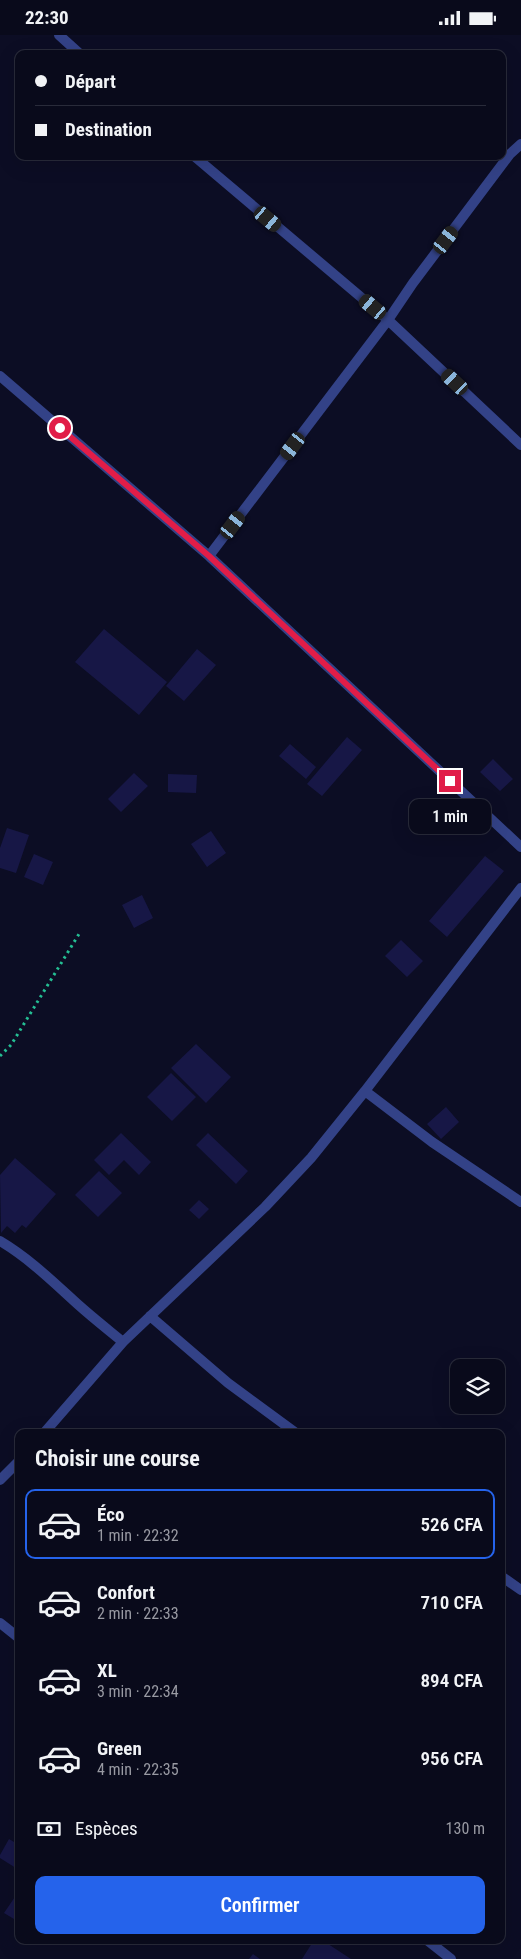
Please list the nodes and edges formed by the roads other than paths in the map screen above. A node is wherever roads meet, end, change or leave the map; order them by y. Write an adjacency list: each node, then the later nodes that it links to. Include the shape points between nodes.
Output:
1 (59, 35): 2 (street)
2 (76, 50)
3 (521, 144): 4 (street)
4 (506, 159)
5 (199, 160): 7 (street)
6 (505, 160): 7 (street)
7 (388, 320): 9 (street); 10 (street)
8 (0, 377): 10 (street)
9 (521, 445)
10 (209, 556): 11 (street)
11 (521, 847)
12 (521, 888): 13 (street)
13 (365, 1091): 14 (street, via 432,1142); 16 (street, via 265,1207)
14 (521, 1202)
15 (0, 1241): 17 (street, via 43,1272)
16 (150, 1316): 17 (street); 19 (street, via 228,1383)
17 (123, 1341): 18 (street)
18 (47, 1429)
19 (291, 1429)
20 (15, 1465): 21 (street)
21 (0, 1481)
22 (505, 1579): 23 (street)
23 (521, 1590)
24 (0, 1623): 25 (street)
25 (15, 1635)
26 (431, 1944): 27 (street)
27 (447, 1958)

